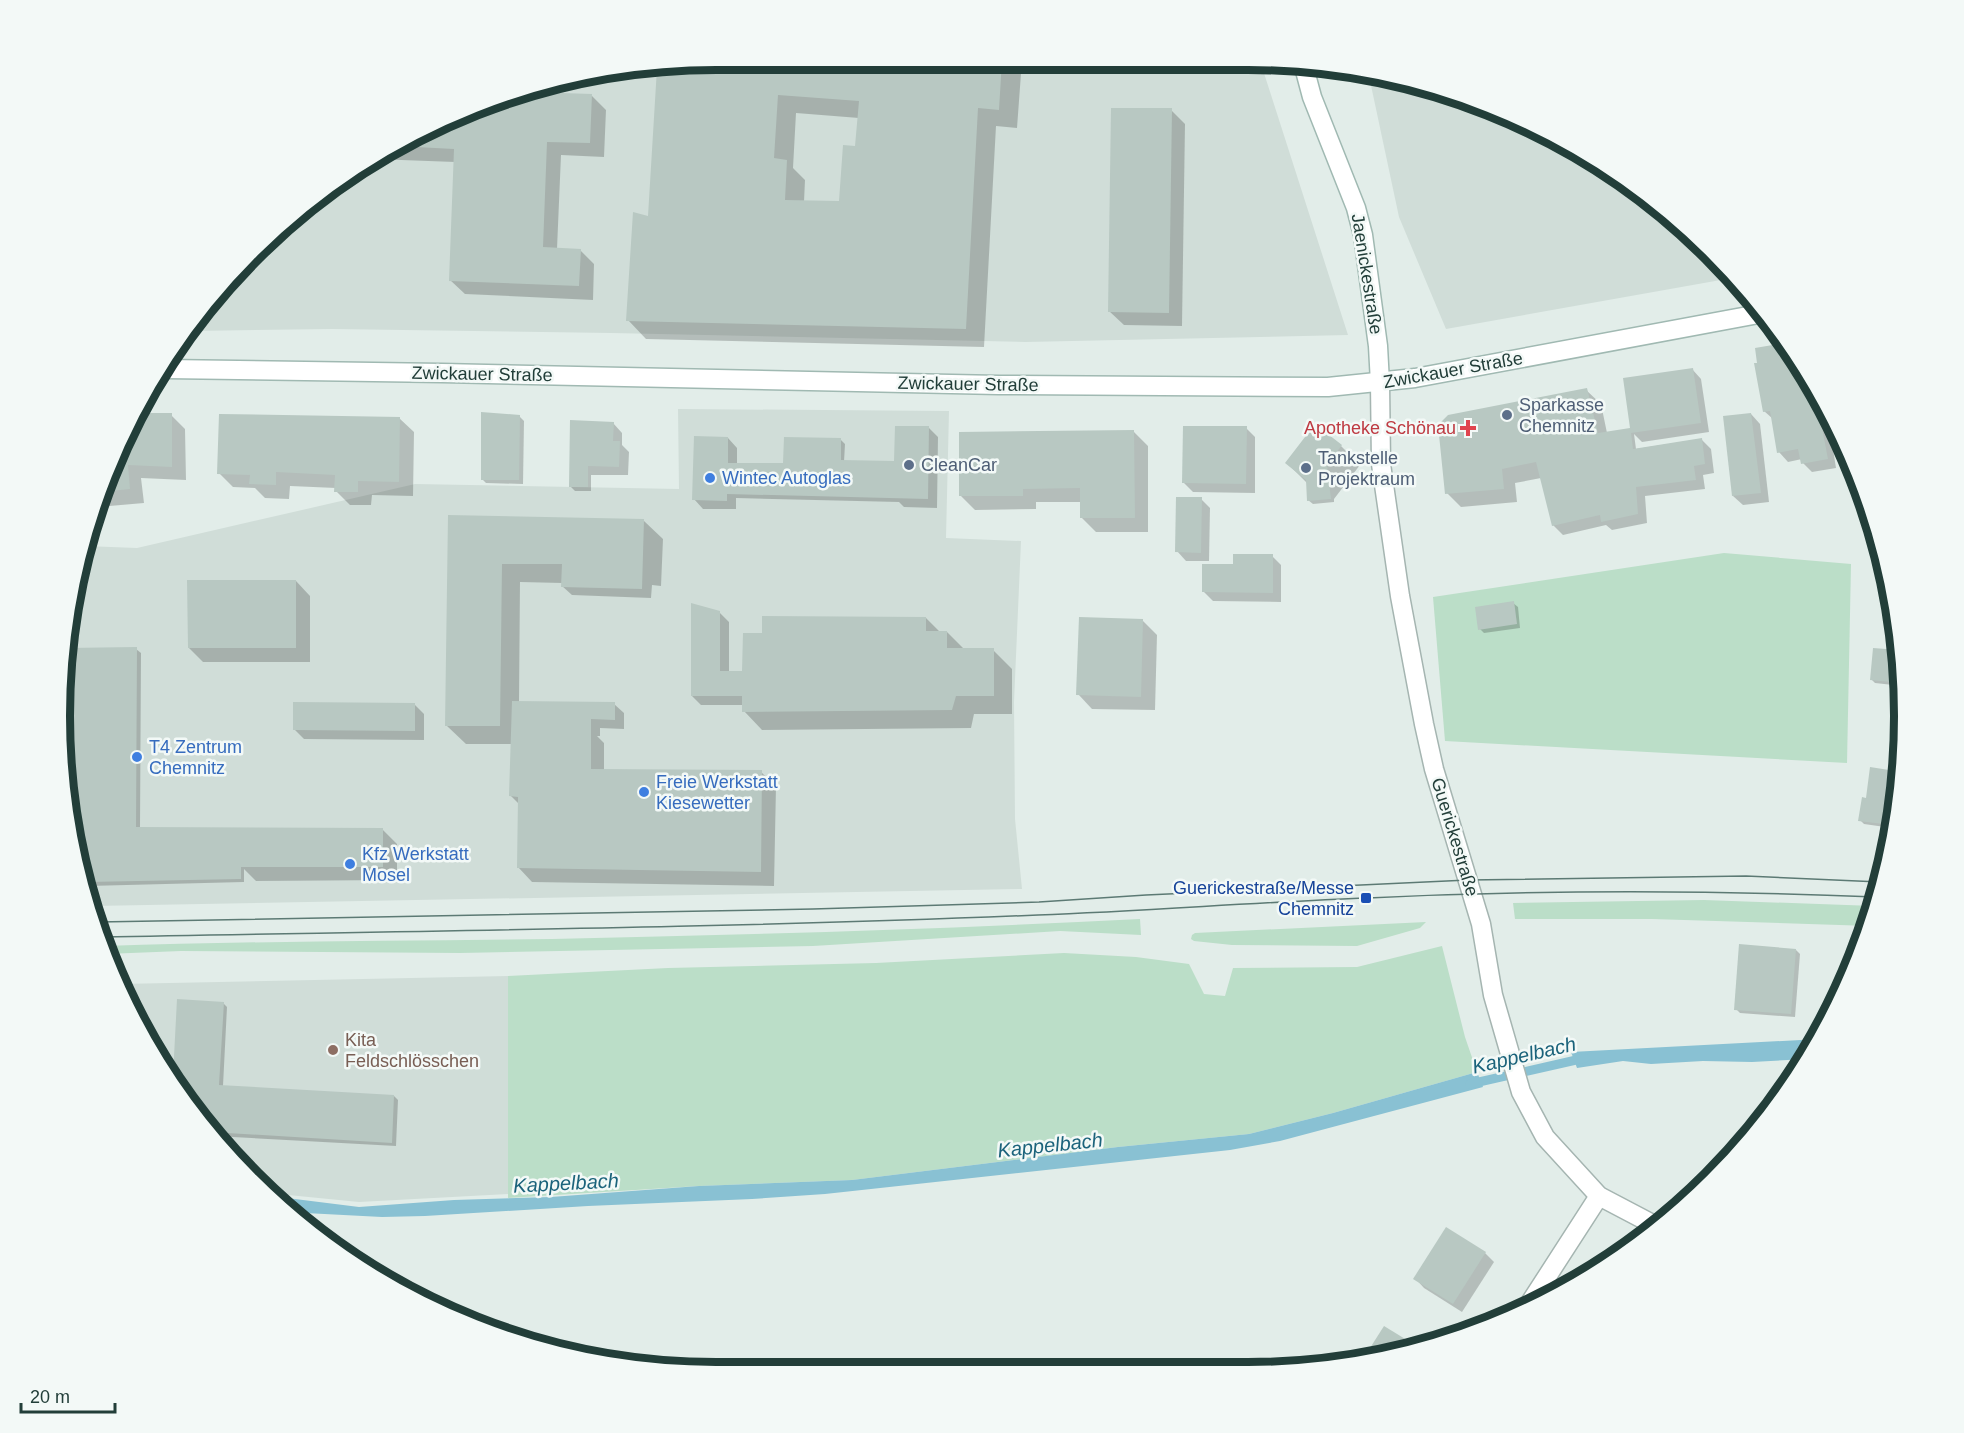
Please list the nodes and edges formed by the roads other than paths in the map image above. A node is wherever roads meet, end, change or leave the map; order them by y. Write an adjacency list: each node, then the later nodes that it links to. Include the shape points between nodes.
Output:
1 (1306, 73): 4 (main road, Jaenickestraße, via 1363,235)
2 (1753, 315): 4 (main road, Zwickauer Straße)
3 (172, 369): 4 (main road, Zwickauer Straße, via 1022,386 1328,387)
4 (1380, 382): 5 (main road, Guerickestraße, via 1381,464 1421,713 1481,924 1493,995 1521,1092 1545,1137)
5 (1599, 1196): 6 (main road, Guerickestraße); 7 (main road)
6 (1649, 1222)
7 (1535, 1295)

